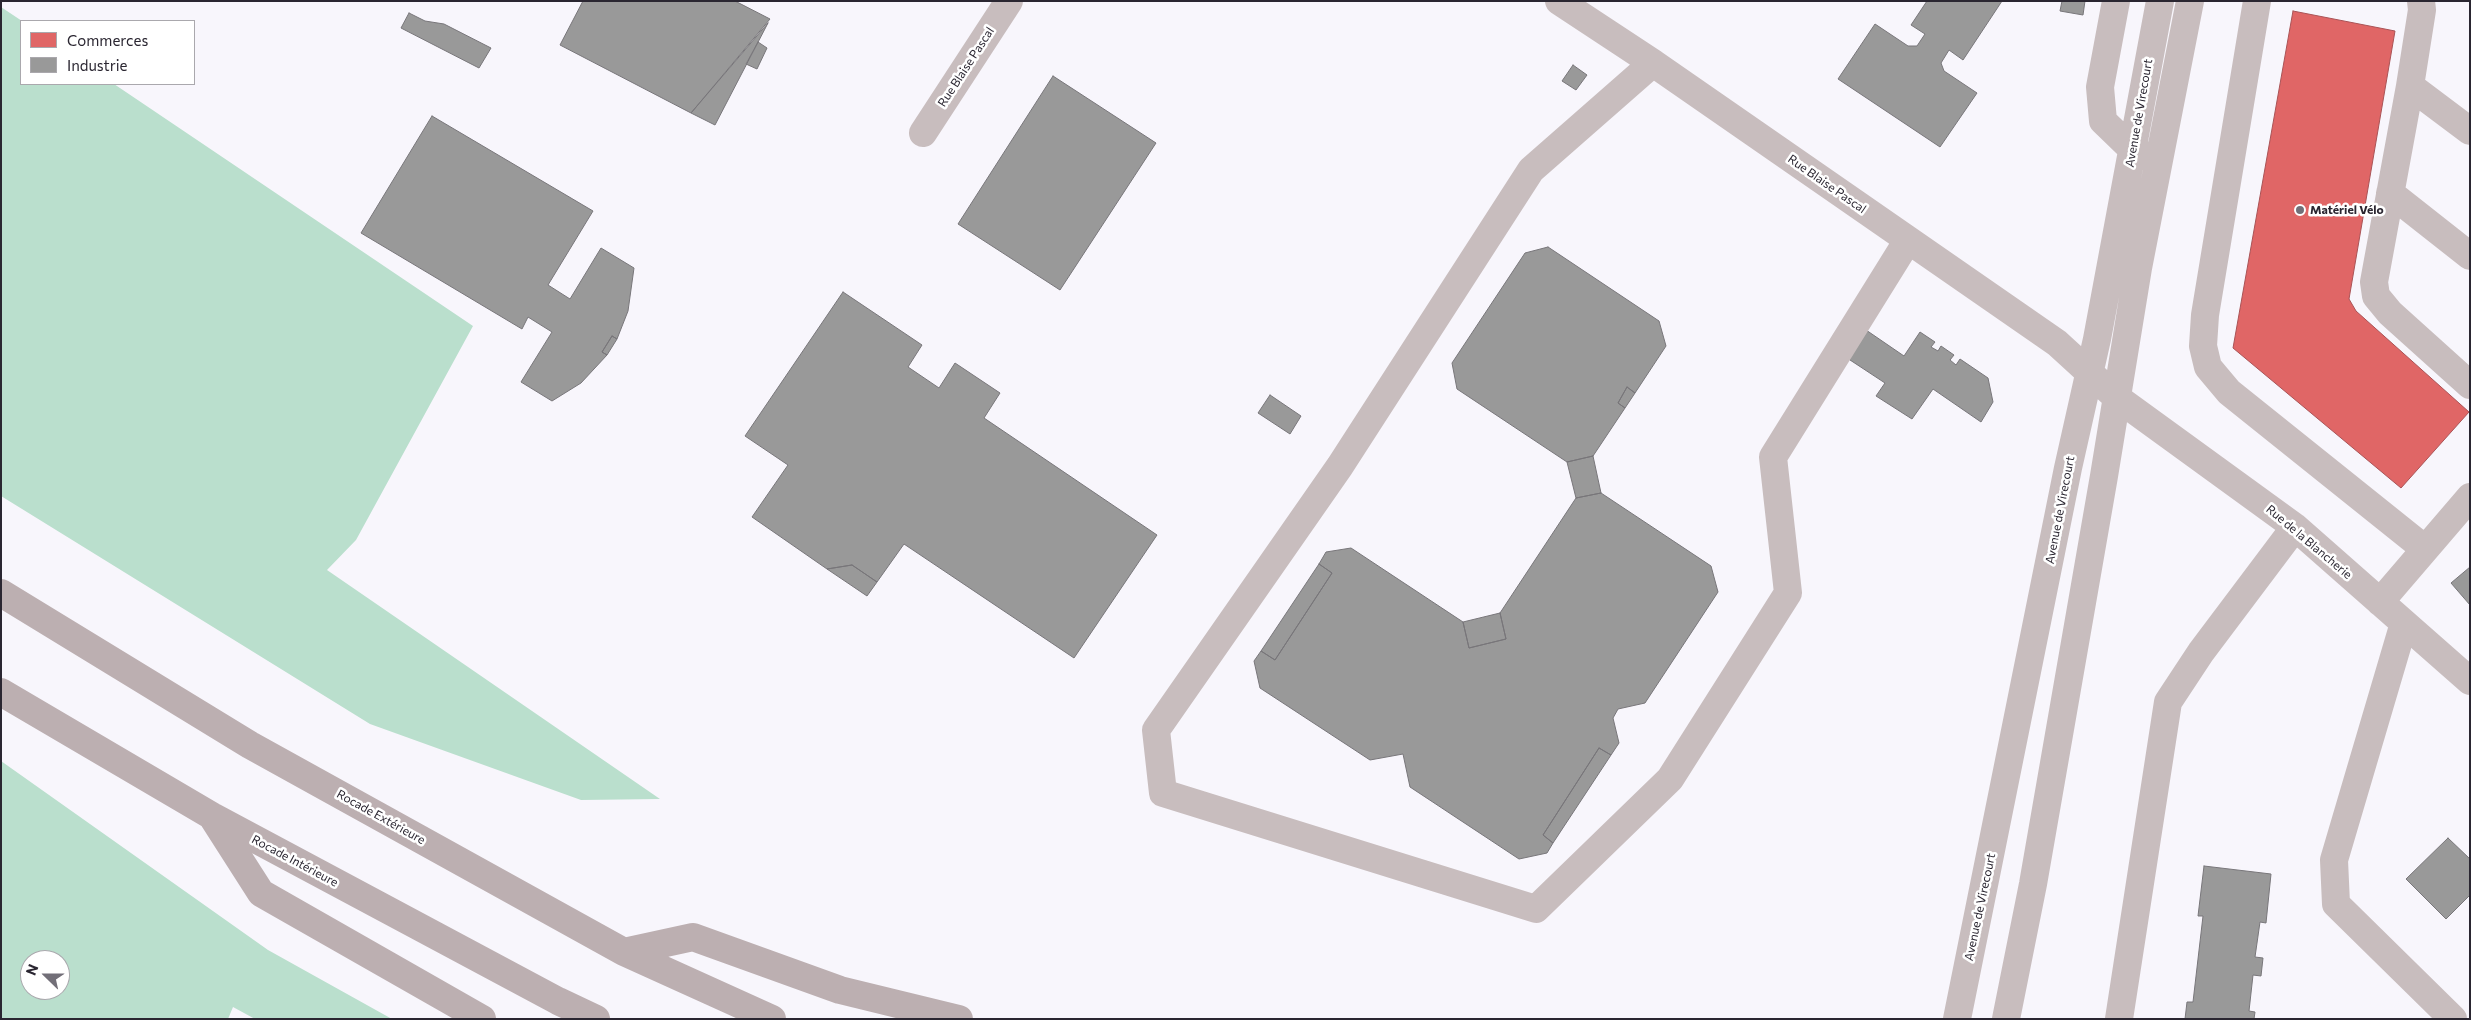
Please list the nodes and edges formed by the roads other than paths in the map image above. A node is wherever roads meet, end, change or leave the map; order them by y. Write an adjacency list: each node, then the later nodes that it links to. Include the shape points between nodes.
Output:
1 (1009, 1): 11 (street, Rue Blaise Pascal)
2 (1559, 1): 8 (street, Rue Blaise Pascal)
3 (2116, 1): 12 (street, via 2100,87 2103,121)
4 (2160, 1): 12 (street, Avenue de Virecourt)
5 (2190, 1): 13 (street)
6 (2258, 1): 22 (street, via 2205,315 2203,346 2208,367 2229,392)
7 (2421, 1): 9 (street)
8 (1652, 63): 15 (street, Rue Blaise Pascal); 15 (street, via 1531,170 1340,466 1156,730 1163,793 1536,909 1670,779 1788,593 1773,456)
9 (2410, 86): 10 (street); 14 (street)
10 (2470, 131)
11 (923, 133)
12 (2133, 150): 13 (street); 17 (street, Avenue de Virecourt)
13 (2159, 161): 19 (street)
14 (2390, 193): 16 (street); 18 (street, via 2374,282 2376,296 2390,313)
15 (1908, 240): 17 (street, Rue Blaise Pascal, via 2057,343)
16 (2470, 256)
17 (2090, 373): 19 (street, Rue de la Blancherie); 34 (street, Avenue de Virecourt)
18 (2470, 385)
19 (2116, 397): 21 (street, Rue de la Blancherie); 35 (street, via 2037,864)
20 (2470, 497): 22 (street)
21 (2295, 528): 24 (street, Rue de la Blancherie); 36 (street, via 2201,652 2168,702)
22 (2425, 549): 24 (street)
23 (1, 594): 29 (highway, Rocade Extérieure, via 250,745)
24 (2380, 602): 25 (street, Rue de la Blancherie)
25 (2404, 623): 26 (street, Rue de la Blancherie); 37 (street, via 2334,860 2336,904)
26 (2470, 681)
27 (1, 692): 28 (highway, Rocade Intérieure)
28 (212, 816): 30 (highway, via 261,893); 31 (highway, Rocade Intérieure)
29 (624, 952): 32 (highway, Rocade Extérieure); 33 (highway, via 693,937 840,990)
30 (482, 1019)
31 (596, 1019)
32 (772, 1019)
33 (959, 1019)
34 (1957, 1019)
35 (2006, 1019)
36 (2119, 1019)
37 (2453, 1019)

